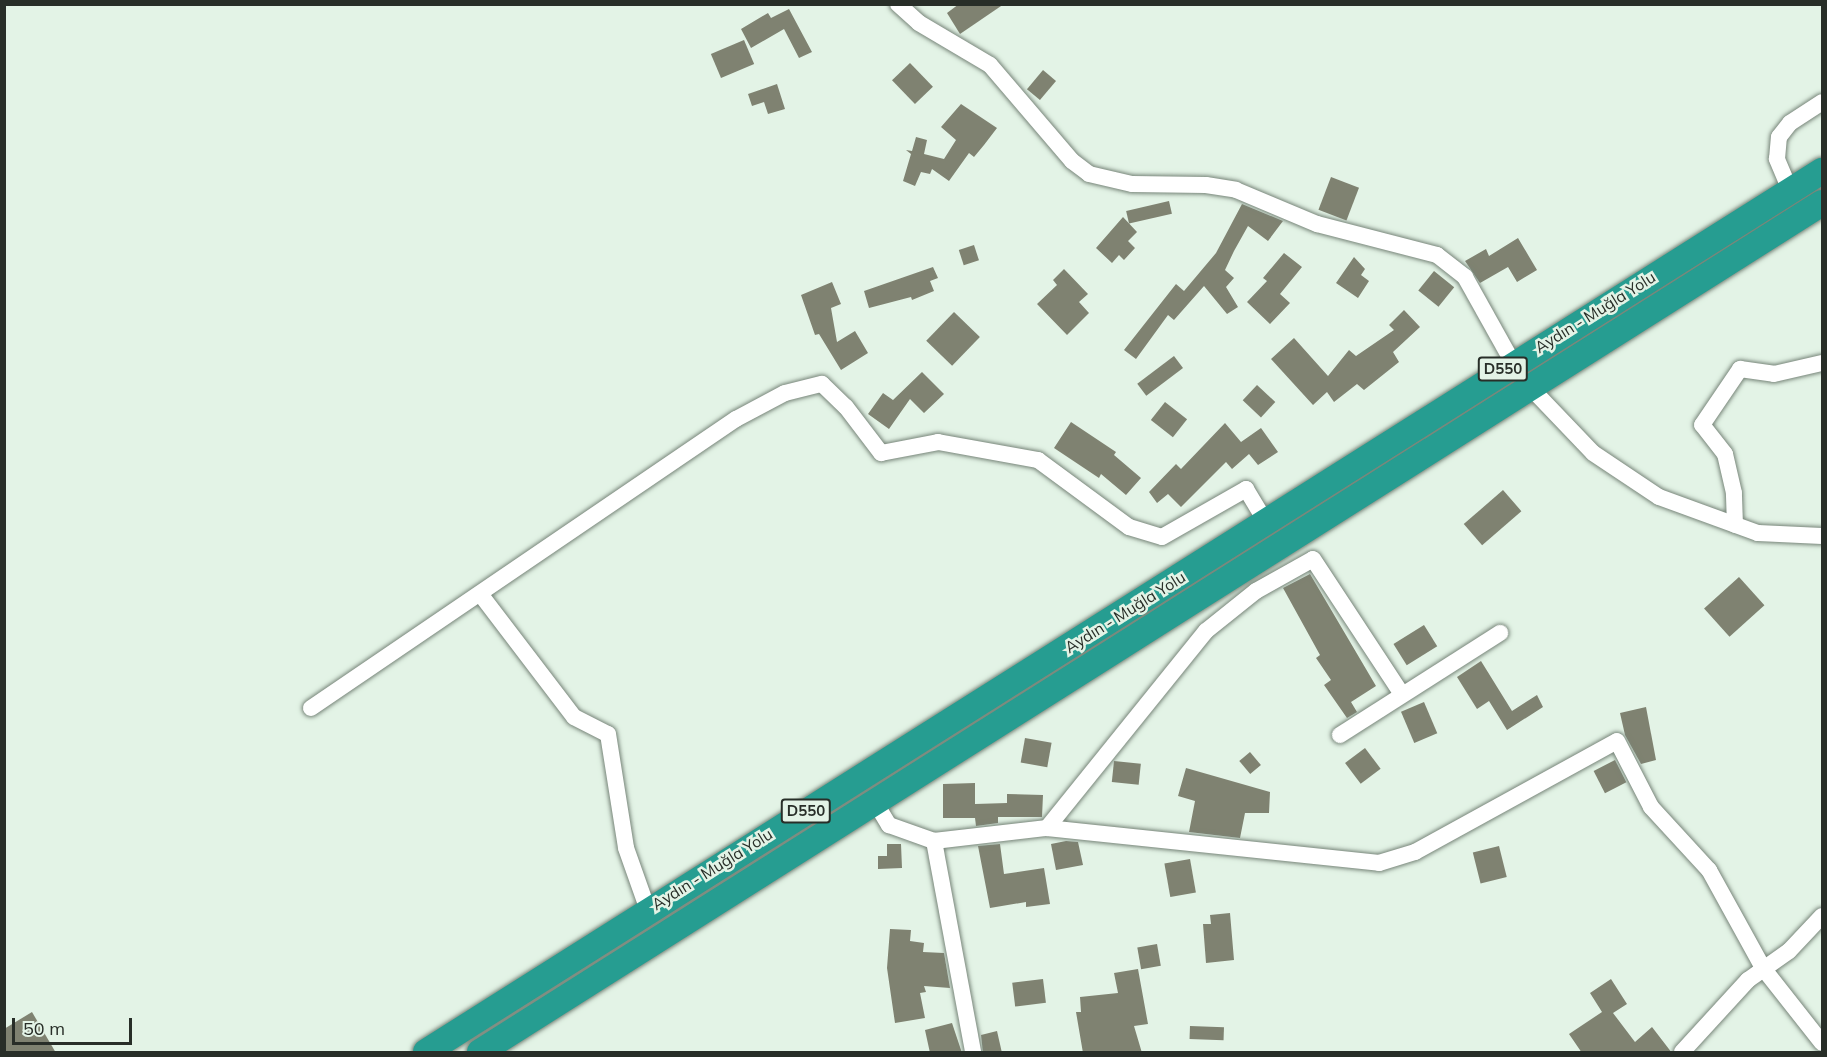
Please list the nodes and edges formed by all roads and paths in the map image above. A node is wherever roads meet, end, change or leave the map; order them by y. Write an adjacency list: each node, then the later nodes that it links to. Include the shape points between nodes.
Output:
1 (898, 4): 6 (street, via 919,22 990,65 1072,161 1089,174 1132,184 1206,185 1236,190 1317,224 1437,255 1465,278)
2 (1822, 102): 4 (street, via 1790,123 1779,137 1777,159)
3 (1822, 171): 4 (highway, Aydın - Muğla Yolu / D550)
4 (1790, 190): 6 (highway, Aydın - Muğla Yolu / D550)
5 (1822, 203): 8 (highway, Aydın - Muğla Yolu / D550)
6 (1513, 363): 8 (highway); 9 (highway, Aydın - Muğla Yolu / D550)
7 (1822, 363): 10 (street, via 1774,374 1740,369 1702,425 1725,454 1734,493)
8 (1530, 387): 10 (street, via 1559,422 1619,474 1659,497); 17 (highway, Aydın - Muğla Yolu / D550)
9 (1266, 522): 12 (street, via 1246,489 1162,537 1129,527 1038,460 938,442 881,453 846,407 822,384 785,393 736,419); 20 (highway, Aydın - Muğla Yolu / D550)
10 (1735, 525): 11 (street, via 1779,537)
11 (1822, 536)
12 (481, 595): 15 (street); 20 (street, via 574,717 608,734 626,848)
13 (1500, 633): 14 (street)
14 (1401, 693): 16 (street); 18 (street, via 1313,559 1256,591 1206,631)
15 (311, 708)
16 (1340, 735)
17 (875, 802): 19 (street, via 889,825); 25 (highway, Aydın - Muğla Yolu / D550)
18 (1047, 828): 19 (street); 22 (street, via 1379,863 1415,852 1617,741 1651,807 1709,870)
19 (934, 841): 26 (street)
20 (648, 910): 24 (highway, Aydın - Muğla Yolu / D550)
21 (1822, 916): 22 (street, via 1800,942)
22 (1763, 968): 23 (street); 27 (street)
23 (1822, 1042)
24 (426, 1053)
25 (480, 1053)
26 (973, 1053)
27 (1682, 1053)

